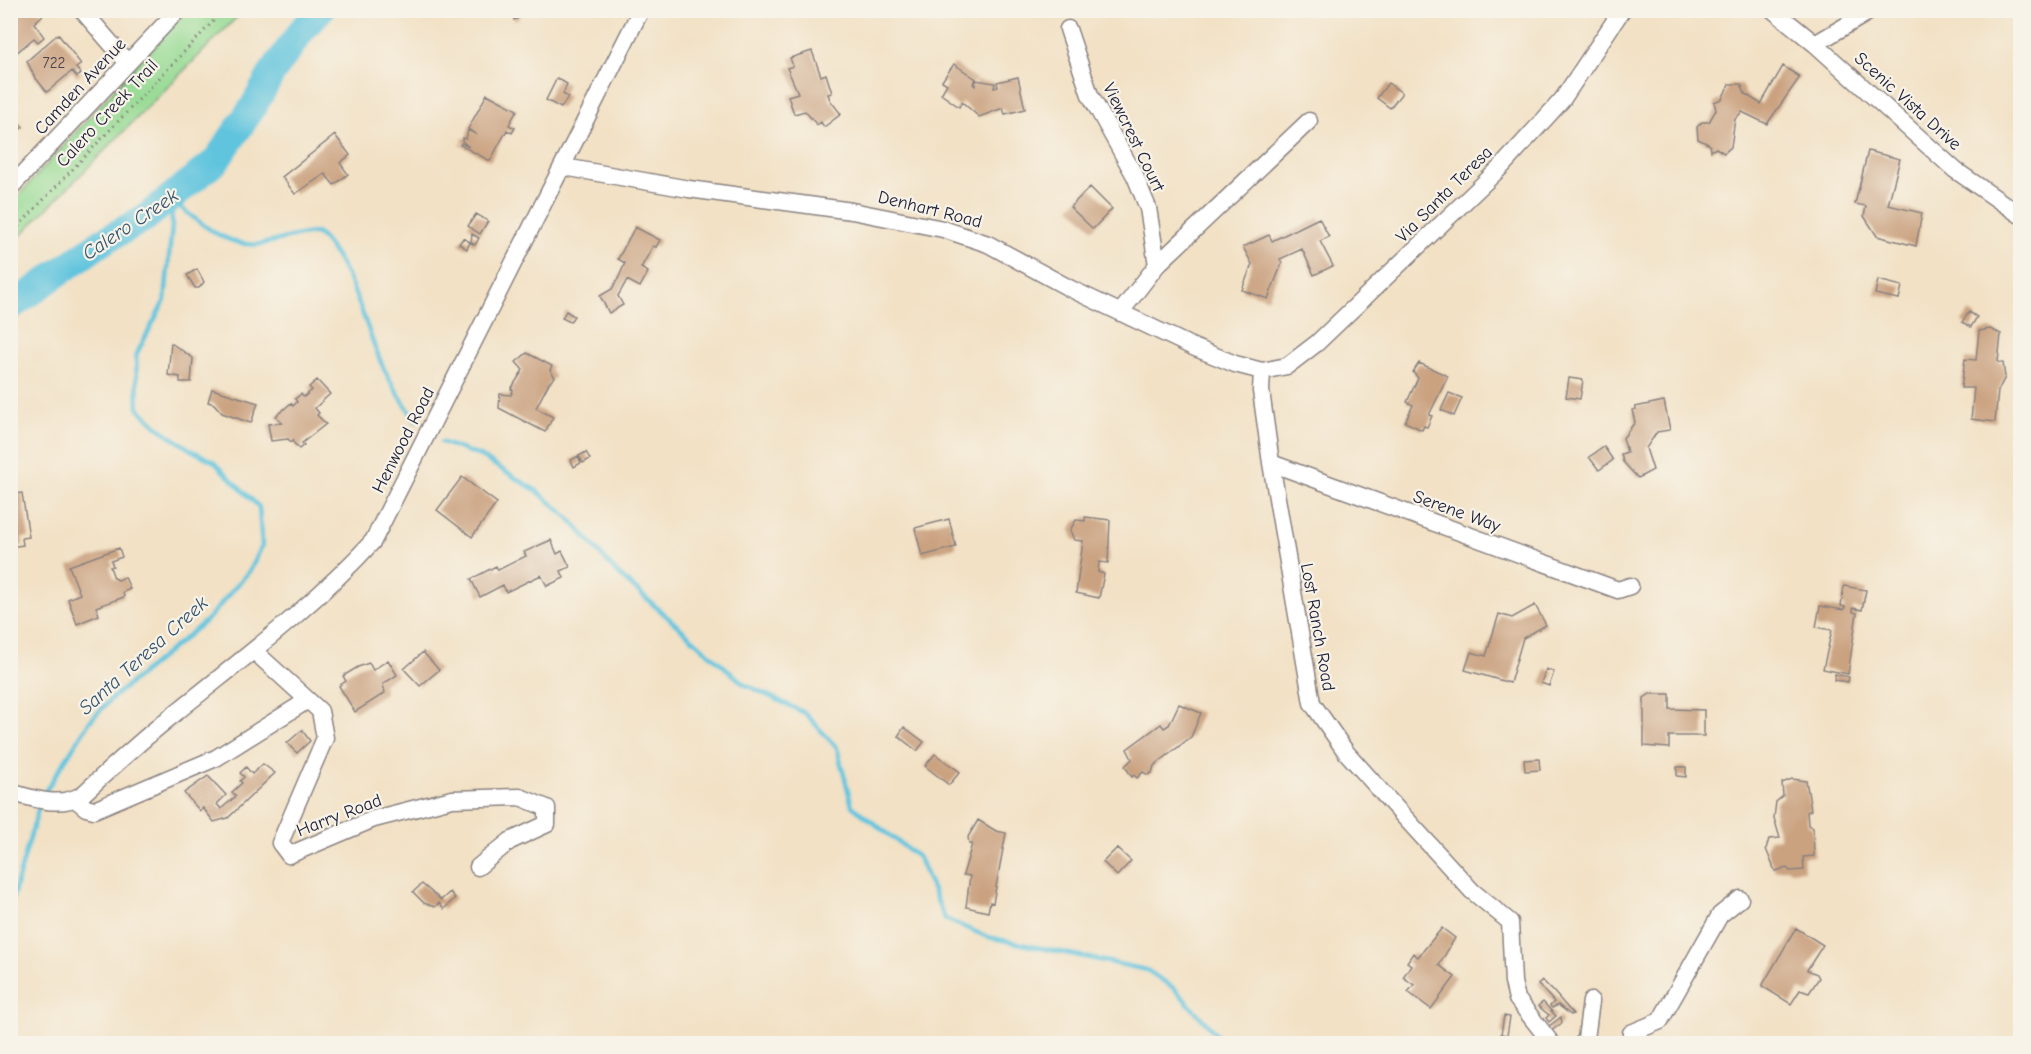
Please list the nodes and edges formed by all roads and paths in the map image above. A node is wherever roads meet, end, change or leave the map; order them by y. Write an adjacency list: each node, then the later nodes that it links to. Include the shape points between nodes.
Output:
1 (82, 10): 10 (street)
2 (178, 10): 10 (street, Camden Avenue)
3 (224, 10): 15 (path, Calero Creek Trail)
4 (641, 10): 12 (street, Henwood Road)
5 (1622, 10): 18 (street, Via Santa Teresa, via 1562,100 1502,166 1317,343 1287,366)
6 (1773, 10): 9 (street, Scenic Vista Drive)
7 (1872, 10): 9 (street)
8 (1068, 29): 16 (street, Viewcrest Court, via 1090,95 1135,176 1148,208)
9 (1815, 44): 14 (street, Scenic Vista Drive, via 1955,170)
10 (127, 62): 13 (street, Camden Avenue)
11 (1309, 121): 16 (street)
12 (564, 167): 17 (street, Denhart Road, via 852,211 943,229 988,244); 21 (street, Henwood Road, via 374,541)
13 (10, 188)
14 (2020, 215)
15 (10, 235)
16 (1157, 265): 17 (street)
17 (1120, 313): 18 (street, Denhart Road, via 1235,364)
18 (1262, 371): 19 (street, Lost Ranch Road, via 1261,392)
19 (1271, 463): 20 (street, Serene Way, via 1618,590); 29 (street, Lost Ranch Road, via 1312,703 1346,752 1395,807 1472,891 1509,922 1517,999)
20 (1630, 586)
21 (254, 651): 22 (street, Harry Road); 24 (street, Henwood Road, via 166,720)
22 (308, 700): 24 (street, via 216,758 141,792 94,810 86,808); 25 (street, Harry Road, via 320,711 325,738 280,843 290,855 374,819 452,799 520,797 547,808 547,824 510,841)
23 (10, 792): 24 (street, via 58,802)
24 (78, 797)
25 (478, 867)
26 (1740, 899): 28 (street, via 1720,915 1660,1022)
27 (1591, 1001): 30 (street)
28 (1631, 1033)
29 (1552, 1044)
30 (1582, 1044)

